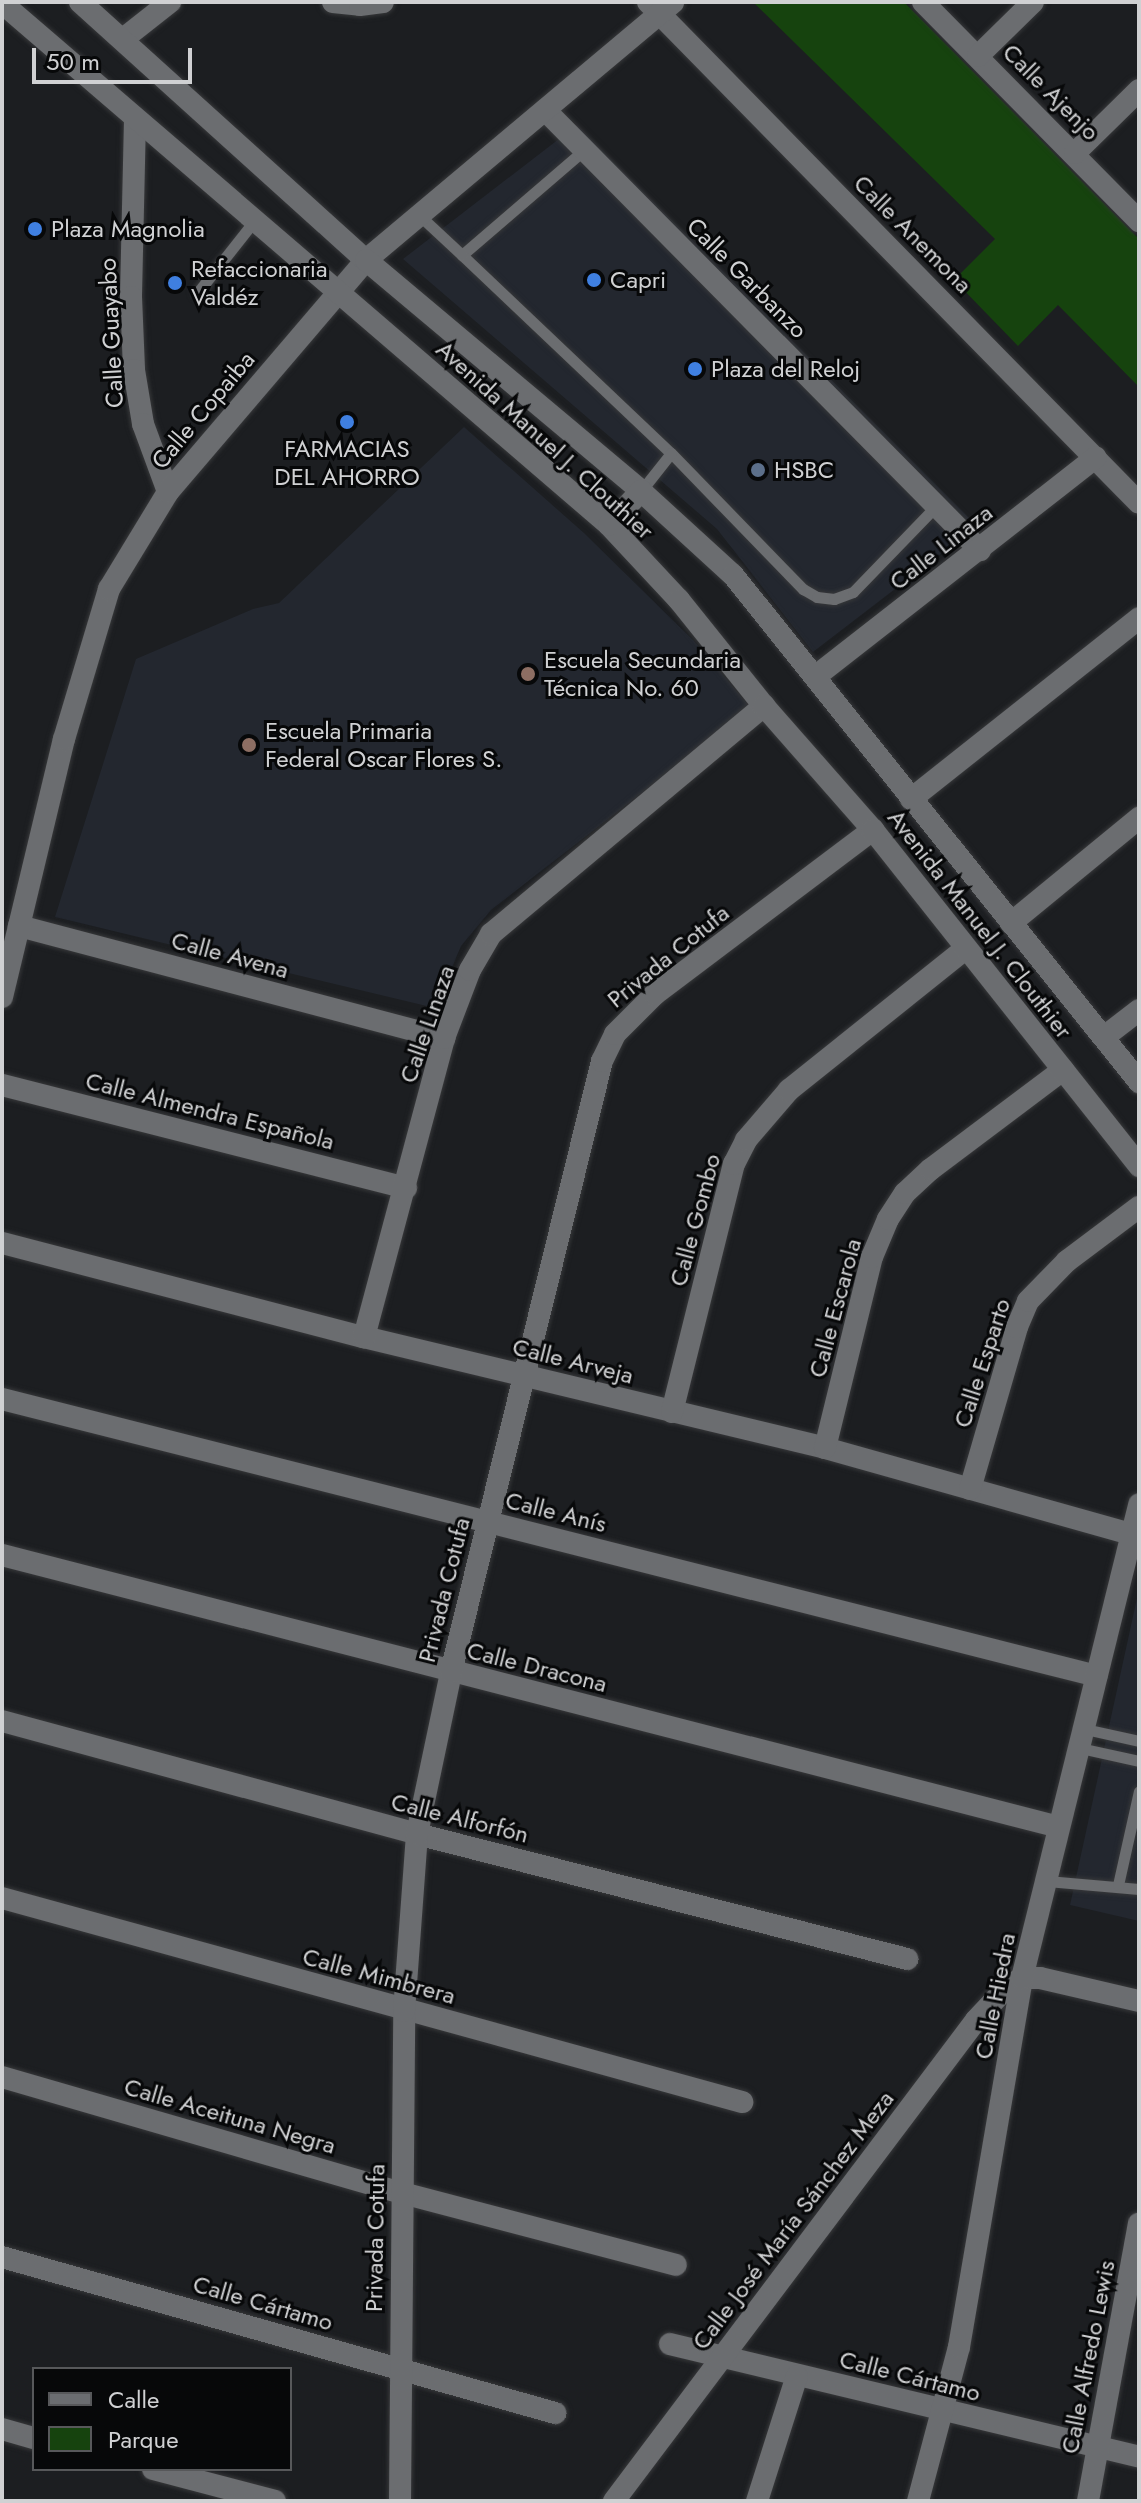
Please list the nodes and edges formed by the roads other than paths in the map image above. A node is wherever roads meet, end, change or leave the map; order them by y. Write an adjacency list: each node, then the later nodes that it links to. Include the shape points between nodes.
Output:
1 (80, 2): 9 (street, Avenida Manuel J. Clouthier)
2 (170, 2): 9 (street)
3 (333, 2): 4 (street)
4 (383, 2)
5 (923, 2): 10 (street, Calle Ajenjo)
6 (1033, 2): 10 (street)
7 (2, 3): 13 (street, Avenida Manuel J. Clouthier)
8 (660, 6): 12 (street, Calle Copaiba); 24 (street, Calle Anemona)
9 (123, 39): 20 (street, Avenida Manuel J. Clouthier)
10 (978, 56): 15 (street, Calle Ajenjo)
11 (1139, 90): 15 (street)
12 (545, 110): 14 (street, Calle Garbanzo); 16 (street, Calle Copaiba)
13 (135, 119): 17 (street, Avenida Manuel J. Clouthier); 26 (street, Calle Guayabo, via 134,370 143,424)
14 (584, 150): 19 (lane); 28 (street, Calle Garbanzo)
15 (1075, 153): 18 (street, Calle Ajenjo)
16 (419, 215): 19 (lane); 20 (street, Calle Copaiba)
17 (254, 221): 21 (lane); 22 (street, Avenida Manuel J. Clouthier)
18 (1139, 221)
19 (462, 255): 23 (lane)
20 (366, 260): 22 (street, Calle Copaiba); 25 (street, Avenida Manuel J. Clouthier)
21 (198, 292)
22 (338, 293): 26 (street, Calle Copaiba); 29 (street, Avenida Manuel J. Clouthier)
23 (671, 453): 25 (lane); 28 (lane, via 803,589 817,597 834,599 853,592)
24 (1096, 457): 27 (street, Calle Anemona); 30 (street, Calle Linaza)
25 (641, 491): 29 (street); 32 (street, Avenida Manuel J. Clouthier, via 733,575)
26 (168, 492): 38 (street, Calle Copaiba, via 109,589)
27 (1139, 503)
28 (935, 507): 30 (street, Calle Garbanzo)
29 (609, 525): 33 (street, Avenida Manuel J. Clouthier, via 679,600)
30 (980, 550): 32 (street, Calle Linaza)
31 (1139, 618): 34 (street)
32 (816, 676): 34 (street, Avenida Manuel J. Clouthier)
33 (764, 706): 36 (street, Avenida Manuel J. Clouthier); 43 (street, Calle Linaza, via 491,934 470,970)
34 (911, 799): 37 (street, Avenida Manuel J. Clouthier)
35 (1139, 818): 37 (street)
36 (873, 830): 39 (street, Avenida Manuel J. Clouthier); 52 (street, Privada Cotufa, via 655,994 615,1034 602,1061)
37 (1011, 923): 42 (street, Avenida Manuel J. Clouthier)
38 (11, 926): 40 (street, Calle Copaiba); 43 (street, Calle Avena)
39 (965, 949): 44 (street, Avenida Manuel J. Clouthier); 54 (street, Calle Gombo, via 789,1090 746,1140 734,1164)
40 (2, 997)
41 (1139, 1010): 42 (street)
42 (1104, 1037): 45 (street, Avenida Manuel J. Clouthier)
43 (444, 1038): 48 (street, Calle Linaza)
44 (1063, 1070): 47 (street, Avenida Manuel J. Clouthier); 55 (street, Calle Escarola, via 931,1169 905,1193 888,1219 872,1257)
45 (1139, 1082)
46 (2, 1085): 48 (street, Calle Almendra Española)
47 (1139, 1166)
48 (406, 1188): 51 (street, Calle Linaza)
49 (1139, 1207): 56 (street, Calle Esparto, via 1067,1261 1028,1301)
50 (2, 1243): 51 (street, Calle Arveja)
51 (364, 1337): 52 (street, Calle Arveja)
52 (525, 1375): 54 (street, Calle Arveja); 58 (street, Privada Cotufa)
53 (2, 1399): 58 (street, Calle Anís)
54 (672, 1412): 55 (street, Calle Arveja)
55 (825, 1448): 56 (street, Calle Arveja)
56 (970, 1489): 59 (street, Calle Arveja)
57 (1139, 1504): 59 (street, Calle Hiedra)
58 (487, 1521): 61 (street, Privada Cotufa); 62 (street, Calle Anís)
59 (1131, 1534): 62 (street, Calle Hiedra)
60 (2, 1555): 61 (street, Calle Dracona)
61 (451, 1672): 68 (street, Calle Dracona); 69 (street, Privada Cotufa)
62 (1097, 1676): 64 (street, Calle Hiedra)
63 (2, 1721): 69 (street, Calle Alforfón)
64 (1083, 1739): 65 (lane); 66 (lane); 68 (street, Calle Hiedra)
65 (1139, 1741)
66 (1139, 1761)
67 (1139, 1791): 71 (lane)
68 (1059, 1827): 70 (street, Calle Hiedra)
69 (417, 1834): 74 (street, Calle Alforfón); 77 (street, Privada Cotufa)
70 (1047, 1881): 71 (lane); 75 (street, Calle Hiedra)
71 (1118, 1885): 72 (lane)
72 (1139, 1889)
73 (2, 1898): 77 (street, Calle Mimbrera)
74 (907, 1959)
75 (1022, 1978): 76 (street); 85 (street, Calle José María Sánchez Meza, via 976,2020); 88 (street, Calle Hiedra)
76 (1139, 2001)
77 (404, 2011): 79 (street, Calle Mimbrera); 80 (street, Privada Cotufa)
78 (2, 2077): 80 (street, Calle Aceituna Negra)
79 (742, 2102)
80 (402, 2193): 83 (street, Calle Aceituna Negra); 86 (street, Privada Cotufa)
81 (1139, 2224): 92 (street, Calle Alfredo Lewis)
82 (2, 2257): 86 (street, Calle Cártamo)
83 (676, 2265)
84 (670, 2344): 85 (street, Calle Cártamo)
85 (723, 2357): 87 (street, Calle Cártamo); 97 (street, Calle José María Sánchez Meza)
86 (399, 2368): 89 (street, Calle Cártamo); 96 (street, Privada Cotufa)
87 (797, 2376): 88 (street, Calle Cártamo); 98 (street)
88 (945, 2412): 92 (street, Calle Cártamo); 99 (street, Calle Hiedra)
89 (555, 2413)
90 (2, 2429): 91 (street)
91 (32, 2437)
92 (1097, 2447): 93 (street, Calle Cártamo); 100 (street, Calle Alfredo Lewis)
93 (1139, 2457)
94 (161, 2471): 95 (street)
95 (275, 2501)
96 (400, 2501)
97 (614, 2501)
98 (757, 2501)
99 (918, 2501)
100 (1088, 2501)

